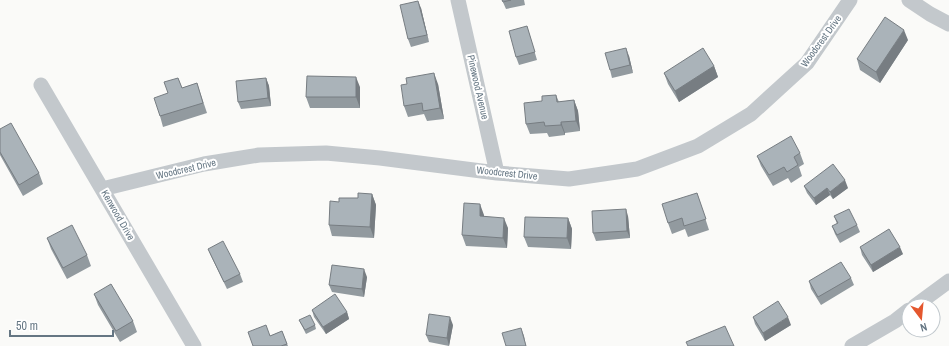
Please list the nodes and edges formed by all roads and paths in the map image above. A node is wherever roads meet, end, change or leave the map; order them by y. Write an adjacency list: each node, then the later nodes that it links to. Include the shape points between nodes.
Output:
1 (458, 0): 6 (street, Pinewood Avenue)
2 (850, 0): 6 (street, Woodcrest Drive, via 807,63 751,114 698,146 637,169 570,179)
3 (909, 0): 4 (street)
4 (949, 24)
5 (41, 85): 7 (street, Kenwood Drive)
6 (497, 173): 7 (street, Woodcrest Drive, via 326,153 259,155 204,164)
7 (102, 189): 11 (street, Kenwood Drive)
8 (949, 281): 9 (street)
9 (926, 298)
10 (901, 316): 12 (street)
11 (194, 346)
12 (852, 346)

